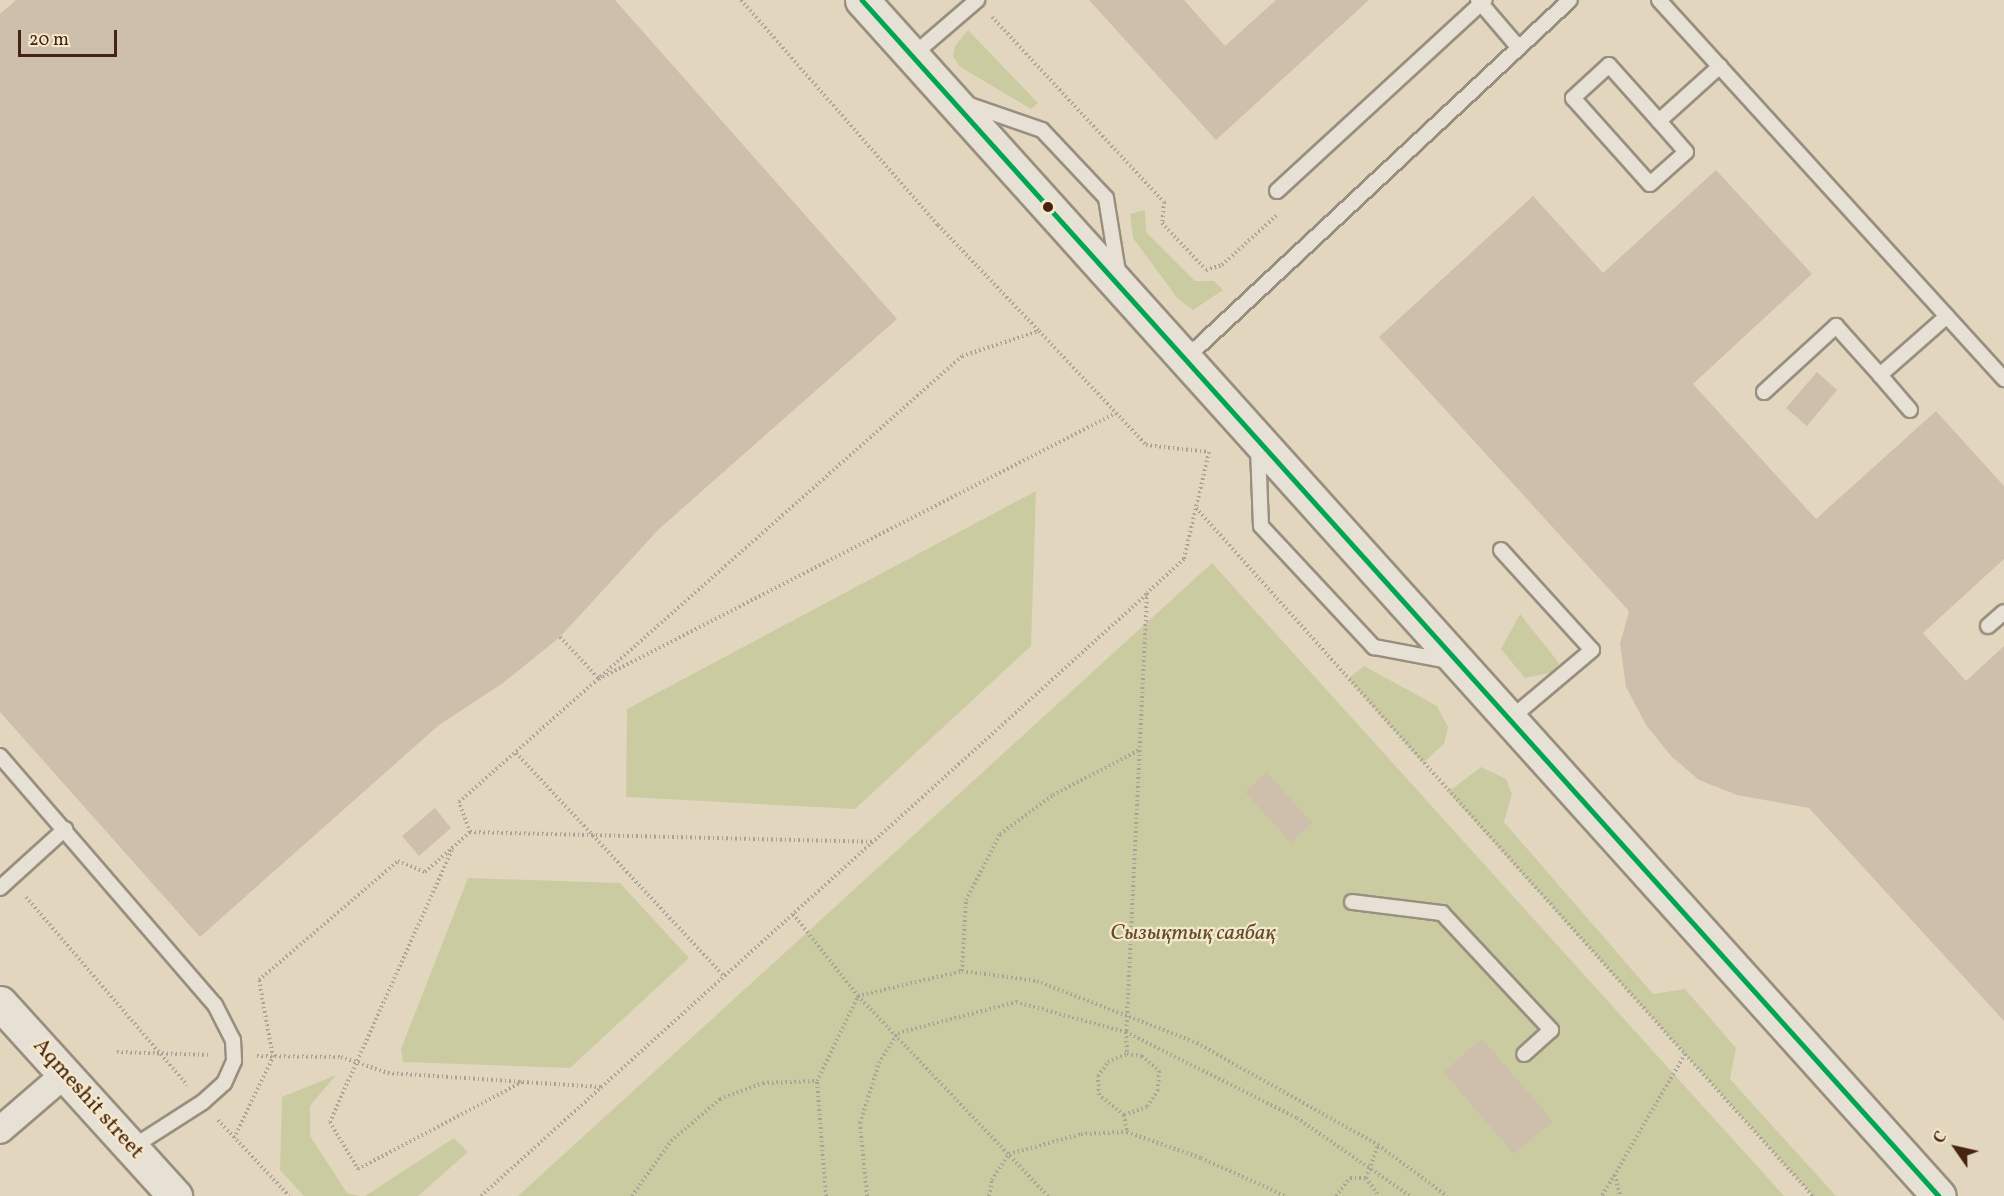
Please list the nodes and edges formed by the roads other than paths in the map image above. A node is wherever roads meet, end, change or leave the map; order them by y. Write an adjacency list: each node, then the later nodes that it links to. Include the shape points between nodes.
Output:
1 (862, 0): 7 (main road)
2 (977, 0): 7 (lane)
3 (1570, 0): 6 (lane)
4 (1659, 0): 8 (lane)
5 (1481, 1): 6 (lane); 11 (lane)
6 (1519, 48): 14 (lane)
7 (912, 56): 9 (main road)
8 (1720, 66): 10 (lane); 13 (lane)
9 (950, 98): 12 (main road); 12 (lane, via 1042,130 1106,198)
10 (1659, 121): 10 (lane, via 1686,152 1650,184 1573,98 1609,65)
11 (1277, 190)
12 (1120, 286): 14 (main road)
13 (1947, 316): 15 (lane); 16 (lane)
14 (1185, 359): 19 (main road)
15 (1880, 375): 17 (lane, via 1836,326); 18 (lane)
16 (2004, 379)
17 (1764, 392)
18 (1910, 410)
19 (1258, 440): 23 (main road); 23 (lane, via 1261,526 1374,647)
20 (1501, 550): 24 (lane, via 1592,650)
21 (2004, 612): 22 (lane)
22 (1988, 626)
23 (1459, 663): 24 (main road)
24 (1510, 719): 35 (main road)
25 (0, 756): 26 (lane)
26 (64, 829): 27 (lane); 33 (lane, via 215,1005 233,1040 234,1055 224,1083)
27 (5, 884)
28 (1352, 902): 30 (lane, via 1442,913 1551,1030)
29 (0, 1003): 31 (main road, Aqmeshit street)
30 (1524, 1054)
31 (65, 1074): 32 (street); 33 (main road, Aqmeshit street)
32 (0, 1130)
33 (131, 1148): 34 (main road, Aqmeshit street)
34 (175, 1196)
35 (1939, 1196)

